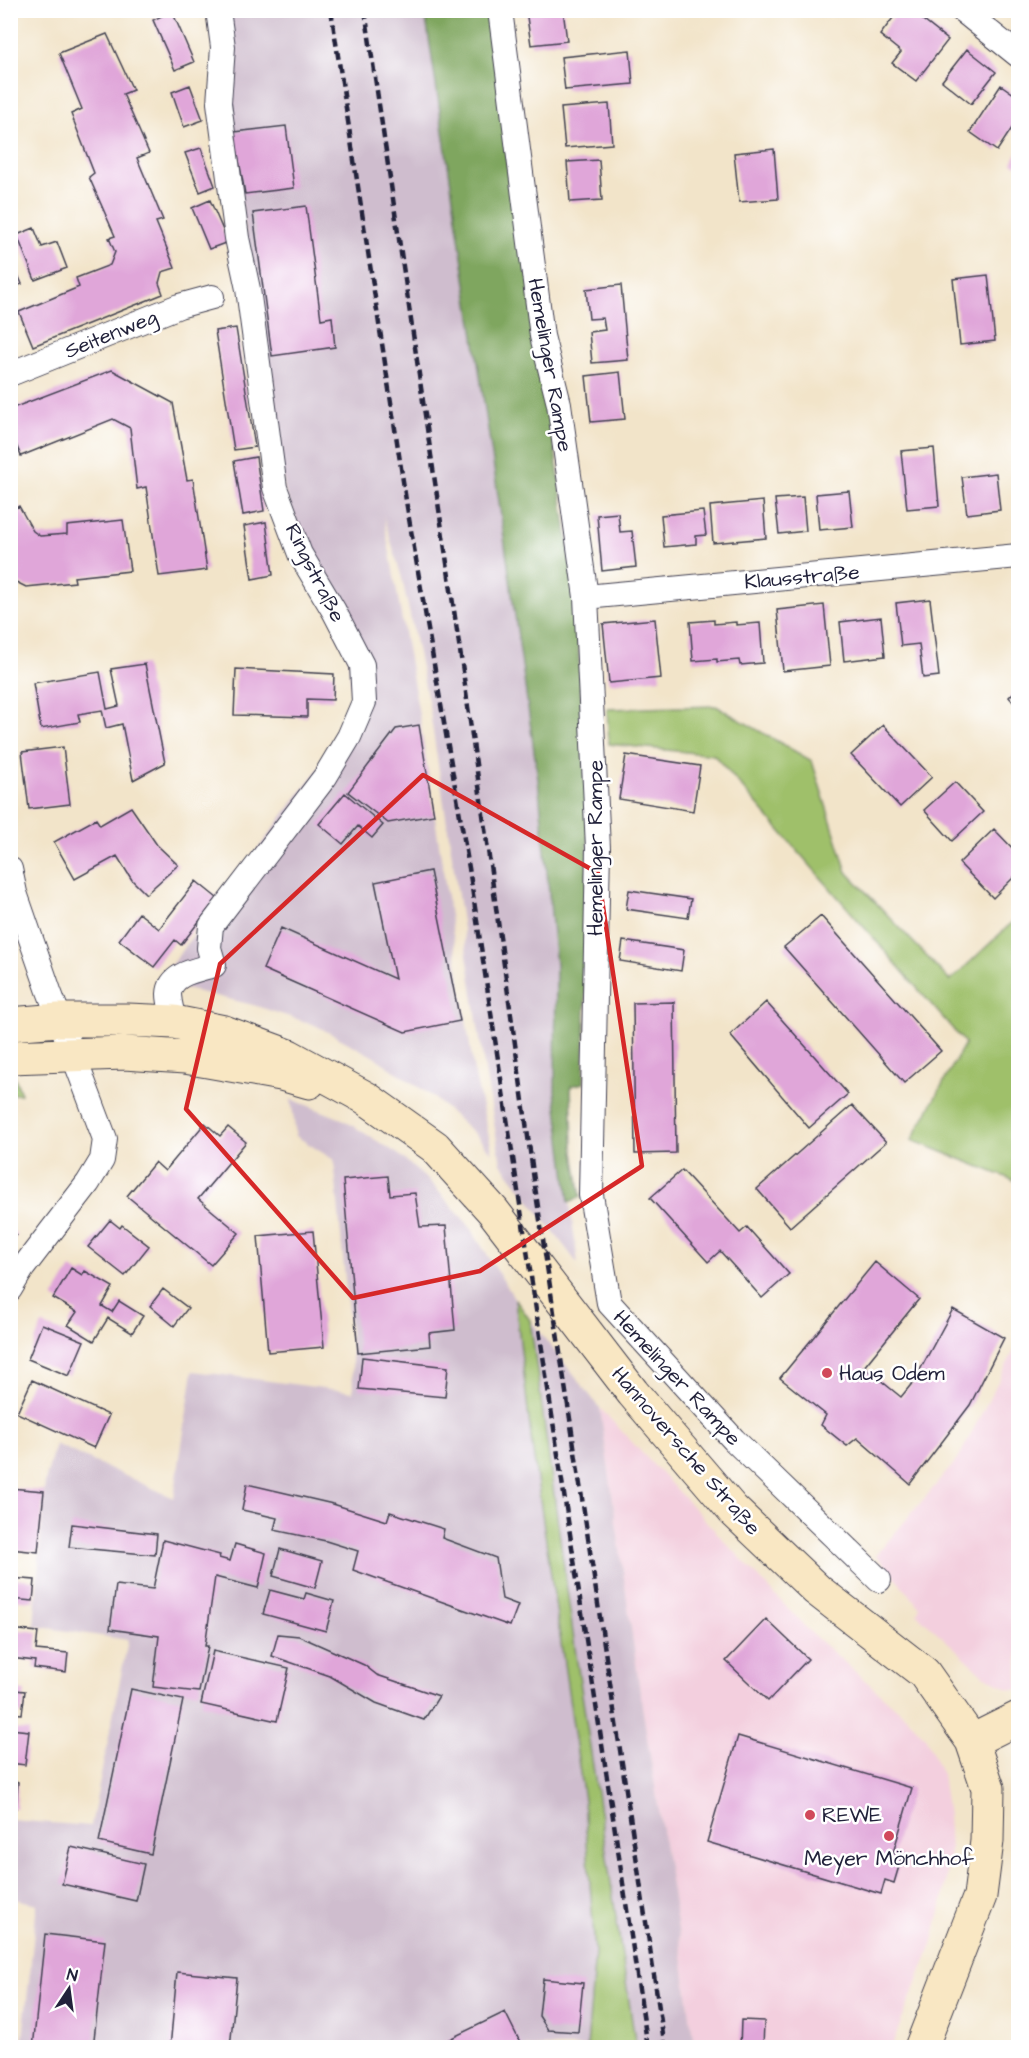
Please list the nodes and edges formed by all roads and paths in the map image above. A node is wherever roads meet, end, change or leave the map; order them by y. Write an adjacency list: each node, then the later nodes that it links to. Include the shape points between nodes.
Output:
1 (218, 10): 11 (street, Ringstraße, via 223,47 219,103 276,488 300,554 362,665 364,702 325,777 211,926 209,948 214,965 174,981 169,993)
2 (500, 10): 8 (street, Hemelinger Rampe, via 542,336 559,404)
3 (962, 10): 4 (street)
4 (1018, 55)
5 (212, 297): 6 (street, Seitenweg, via 179,306)
6 (10, 374)
7 (1018, 556): 8 (street, Klausstraße)
8 (586, 597): 17 (street, Hemelinger Rampe, via 598,848 591,1195 609,1303 734,1440)
9 (10, 869): 10 (street)
10 (59, 1020): 11 (main road, Hannoversche Straße); 12 (main road, Hannoversche Straße); 13 (street)
11 (174, 1022): 15 (main road, Hannoversche Straße, via 224,1032 289,1056)
12 (10, 1024)
13 (72, 1054): 14 (main road, Hannoversche Straße); 15 (main road, Hannoversche Straße, via 185,1057 281,1074); 16 (street, via 105,1139 102,1160)
14 (10, 1057)
15 (366, 1098): 19 (main road, Hannoversche Straße, via 435,1147 493,1211 633,1393 733,1510 817,1590 924,1673)
16 (10, 1289)
17 (879, 1580)
18 (1018, 1718): 19 (main road)
19 (972, 1741): 20 (main road, Hannoversche Straße, via 988,1788 980,1896)
20 (921, 2048)

